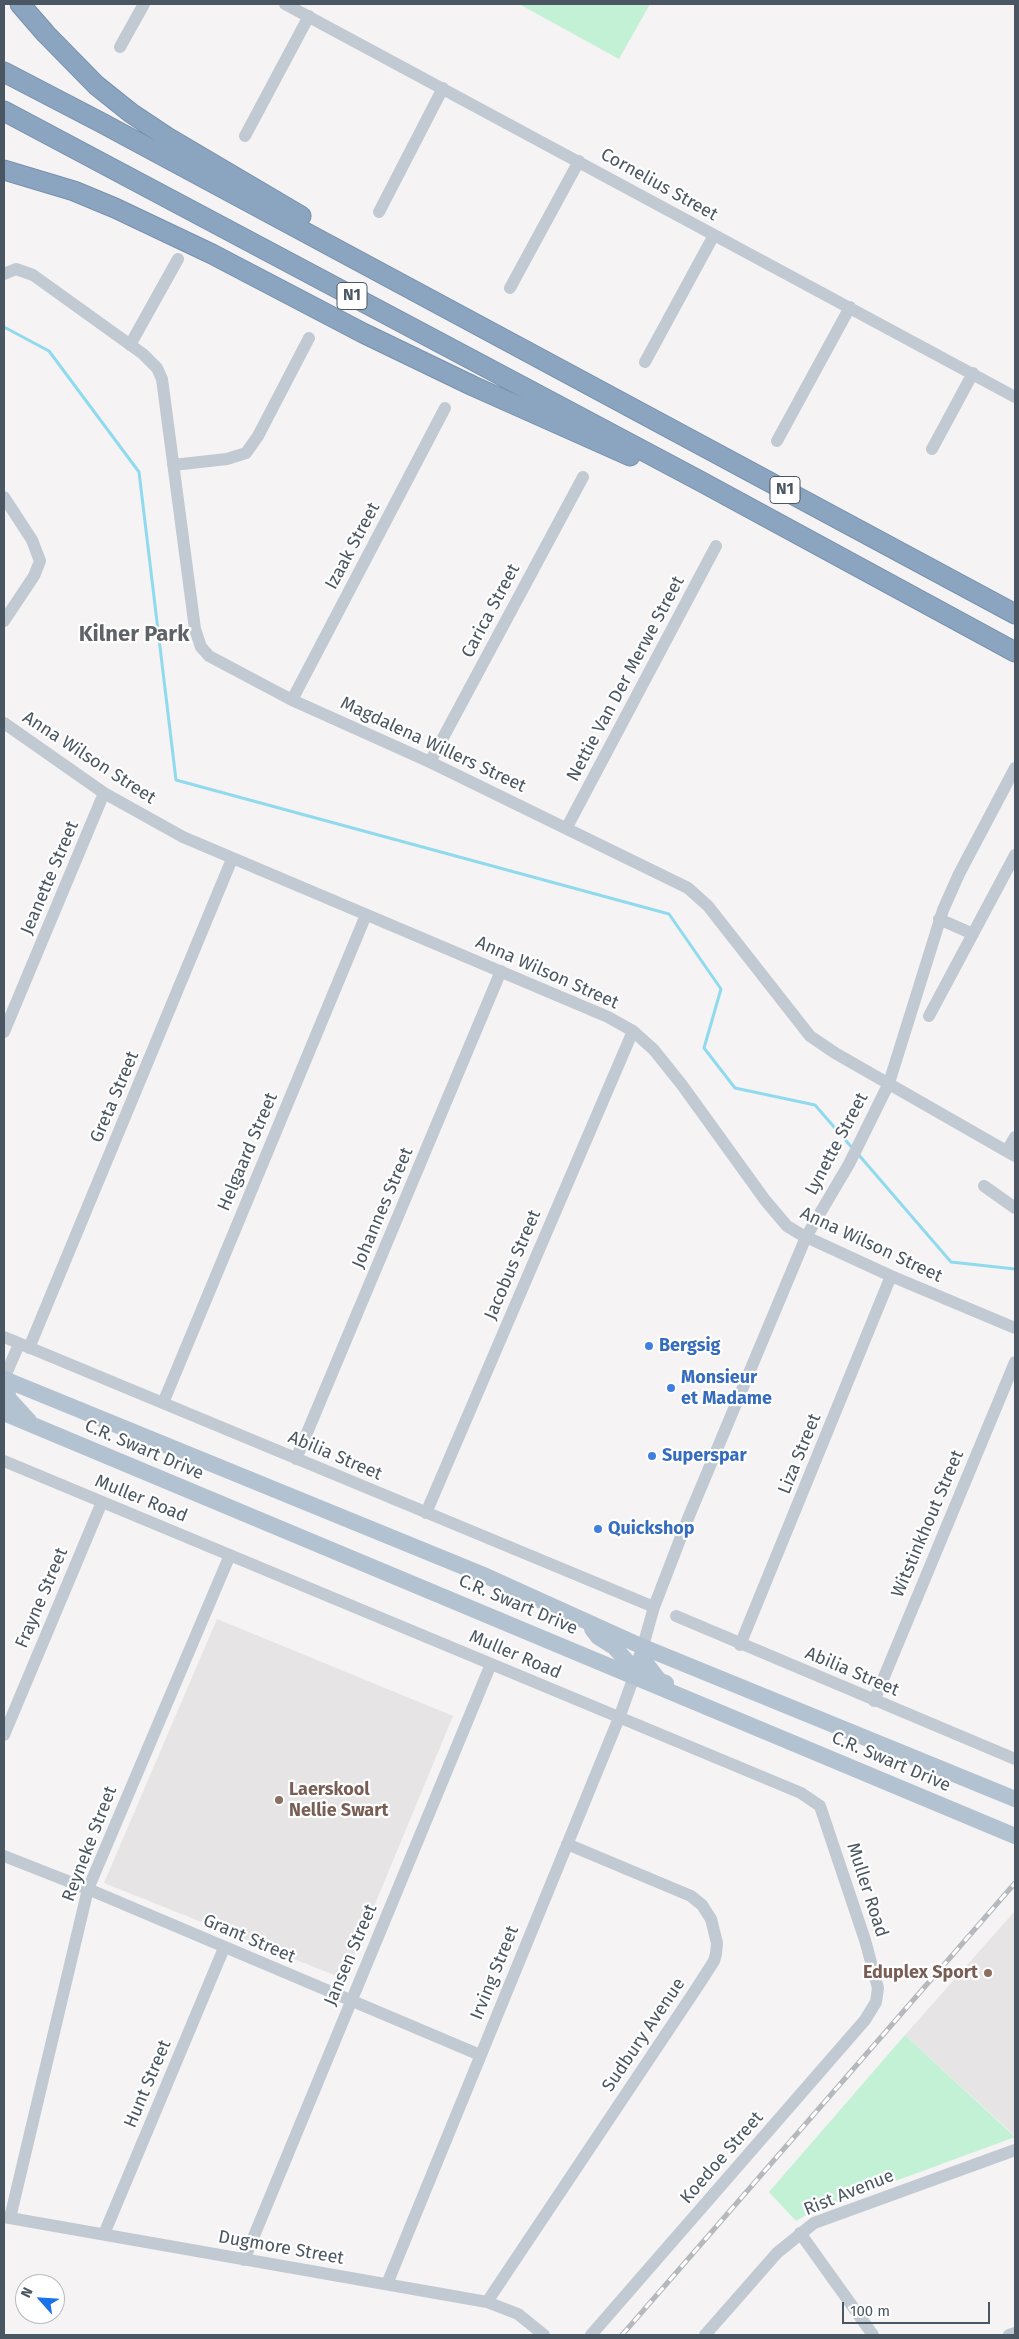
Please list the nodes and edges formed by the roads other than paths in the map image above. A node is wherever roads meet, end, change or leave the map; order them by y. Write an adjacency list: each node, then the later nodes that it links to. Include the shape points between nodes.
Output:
1 (20, 4): 22 (highway, via 96,85 167,137)
2 (144, 4): 5 (street)
3 (285, 4): 4 (street, Cornelius Street)
4 (309, 16): 7 (street, Cornelius Street); 9 (street)
5 (120, 47)
6 (4, 72): 22 (highway, N1)
7 (443, 88): 10 (street, Cornelius Street); 12 (street)
8 (4, 111): 29 (highway, N1)
9 (245, 136)
10 (579, 161): 13 (street, Cornelius Street); 16 (street)
11 (4, 170): 29 (highway, via 74,192 167,231 473,386 643,462)
12 (379, 212)
13 (714, 235): 17 (street, Cornelius Street); 20 (street)
14 (178, 259): 19 (street)
15 (4, 273): 19 (street, Magdalena Willers Street, via 16,269 33,275)
16 (510, 288)
17 (850, 307): 21 (street, Cornelius Street); 25 (street)
18 (309, 338): 27 (street, via 246,453 227,459)
19 (130, 345): 27 (street, Magdalena Willers Street, via 150,359 160,373)
20 (645, 362)
21 (973, 374): 23 (street, Cornelius Street); 26 (street)
22 (587, 384): 32 (highway, N1)
23 (1015, 396)
24 (445, 408): 35 (street, Izaak Street)
25 (777, 441)
26 (932, 449)
27 (173, 465): 35 (street, Magdalena Willers Street, via 195,629 201,647 214,660)
28 (583, 477): 37 (street, Carica Street)
29 (700, 481): 34 (highway, N1)
30 (4, 497): 33 (street, via 32,540 40,560 34,576)
31 (716, 546): 40 (street, Nettie Van Der Merwe Street)
32 (1015, 614)
33 (4, 621)
34 (1015, 652)
35 (292, 700): 37 (street, Magdalena Willers Street)
36 (4, 723): 39 (street, Anna Wilson Street)
37 (430, 762): 40 (street, Magdalena Willers Street)
38 (1015, 768): 44 (street, Lynette Street)
39 (104, 793): 42 (street, Anna Wilson Street, via 183,837); 49 (street, Jeanette Street)
40 (567, 827): 50 (street, Magdalena Willers Street, via 701,897 810,1036)
41 (1015, 855): 45 (street)
42 (232, 859): 43 (street, Anna Wilson Street); 59 (street, Greta Street)
43 (366, 915): 46 (street, Anna Wilson Street); 62 (street, Helgaard Street)
44 (939, 919): 45 (street); 50 (street, Lynette Street)
45 (973, 934): 47 (street)
46 (501, 971): 48 (street, Anna Wilson Street); 65 (street, Johannes Street)
47 (929, 1016)
48 (633, 1031): 55 (street, Anna Wilson Street, via 654,1050 682,1085 773,1210 787,1226); 68 (street, Jacobus Street)
49 (4, 1032)
50 (889, 1083): 52 (street, Magdalena Willers Street); 55 (street, Lynette Street, via 849,1164)
51 (1015, 1138): 52 (street)
52 (1011, 1154)
53 (984, 1186): 54 (street)
54 (1015, 1208)
55 (806, 1237): 56 (street, Anna Wilson Street); 70 (street, Lynette Street)
56 (891, 1276): 57 (street, Anna Wilson Street); 73 (street, Liza Street)
57 (1015, 1328)
58 (4, 1337): 59 (street, Abilia Street)
59 (24, 1346): 61 (street, Greta Street); 62 (street, Abilia Street)
60 (1015, 1362): 76 (street, Witstinkhout Street)
61 (4, 1379): 64 (main road, via 9,1399); 72 (main road, C.R. Swart Drive, via 479,1573)
62 (163, 1403): 65 (street, Abilia Street)
63 (4, 1413): 64 (main road, C.R. Swart Drive)
64 (34, 1426): 74 (main road, C.R. Swart Drive)
65 (296, 1459): 68 (street, Abilia Street)
66 (4, 1461): 67 (street, Muller Road)
67 (102, 1502): 69 (street, Muller Road); 78 (street, Frayne Street)
68 (426, 1513): 70 (street, Abilia Street)
69 (230, 1555): 75 (street, Muller Road); 84 (street, Reyneke Street)
70 (654, 1607): 74 (street, Lynette Street)
71 (676, 1616): 73 (street, Abilia Street)
72 (590, 1622): 74 (main road, C.R. Swart Drive); 74 (main road, via 595,1634)
73 (740, 1645): 76 (street, Abilia Street)
74 (639, 1663): 77 (street, Irving Street); 80 (main road, C.R. Swart Drive); 81 (main road, C.R. Swart Drive, via 679,1694)
75 (491, 1664): 77 (street, Muller Road); 86 (street, Jansen Street)
76 (874, 1701): 79 (street, Abilia Street)
77 (619, 1718): 82 (street, Irving Street); 87 (street, Muller Road, via 801,1793 820,1806 870,1957 878,1988)
78 (4, 1735)
79 (1015, 1759)
80 (1015, 1799)
81 (1013, 1835)
82 (567, 1844): 88 (street, Irving Street); 95 (street, Sudbury Avenue, via 692,1896 702,1904 711,1919 717,1943 716,1954 696,1989)
83 (4, 1856): 84 (street, Grant Street)
84 (88, 1889): 85 (street, Grant Street); 90 (street, Reyneke Street)
85 (224, 1948): 86 (street, Grant Street); 92 (street, Hunt Street)
86 (351, 2002): 88 (street, Grant Street); 93 (street, Jansen Street)
87 (876, 2002): 98 (street, Koedoe Street, via 865,2020)
88 (480, 2055): 94 (street, Irving Street)
89 (1015, 2150): 91 (street, Rist Avenue, via 849,2209 814,2223)
90 (7, 2218): 92 (street, Dugmore Street)
91 (800, 2233): 99 (street, Rist Avenue, via 777,2253); 100 (street)
92 (104, 2234): 93 (street, Dugmore Street)
93 (244, 2260): 94 (street, Dugmore Street)
94 (387, 2284): 95 (street, Dugmore Street)
95 (487, 2302): 97 (street, Dugmore Street, via 518,2314)
96 (1015, 2333): 101 (street)
97 (544, 2335)
98 (590, 2335)
99 (705, 2335)
100 (873, 2335)
101 (1009, 2335)

